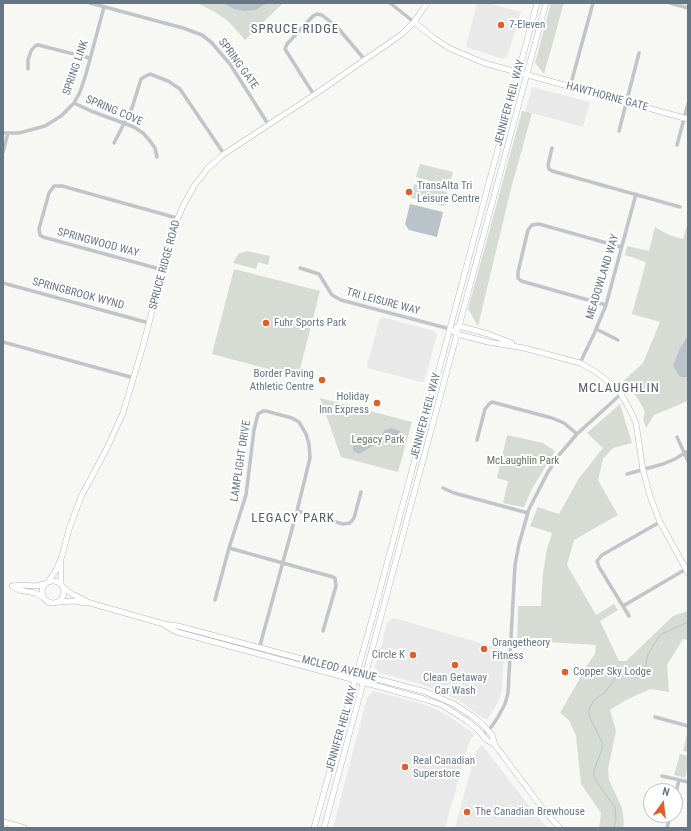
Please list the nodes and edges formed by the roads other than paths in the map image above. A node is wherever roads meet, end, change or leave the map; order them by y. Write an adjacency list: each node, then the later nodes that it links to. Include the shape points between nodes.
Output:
1 (90, 3): 8 (street, SPRING GATE)
2 (390, 3): 10 (street)
3 (428, 3): 10 (street, SPRUCE RIDGE ROAD)
4 (537, 3): 15 (street, JENNIFER HEIL WAY)
5 (546, 3): 16 (street, JENNIFER HEIL WAY)
6 (593, 3): 17 (street)
7 (670, 3): 9 (street)
8 (104, 7): 12 (street, SPRING LINK); 24 (street, SPRING GATE, via 202,35 230,64)
9 (688, 8)
10 (414, 22): 13 (street, SPRUCE RIDGE ROAD, via 402,34); 15 (street, HAWTHORNE GATE, via 440,43 457,52)
11 (639, 53): 19 (street)
12 (90, 58): 14 (street, via 38,45 31,51); 20 (street, SPRING LINK)
13 (365, 60): 18 (street, SPRUCE RIDGE ROAD); 18 (street, via 338,28 322,15 314,15 285,49)
14 (28, 69)
15 (518, 73): 16 (street, HAWTHORNE GATE); 44 (street, JENNIFER HEIL WAY)
16 (526, 75): 17 (street, HAWTHORNE GATE); 43 (street, JENNIFER HEIL WAY)
17 (570, 87): 19 (street, HAWTHORNE GATE)
18 (314, 95): 24 (street, SPRUCE RIDGE ROAD)
19 (626, 102): 22 (street, HAWTHORNE GATE); 25 (street)
20 (74, 103): 23 (street, SPRING COVE); 27 (street, SPRING LINK, via 61,116 45,126)
21 (688, 104): 22 (street)
22 (686, 118): 29 (street)
23 (125, 123): 28 (street); 32 (street, via 142,79 150,74 180,89); 33 (street, SPRING COVE, via 143,133 155,148)
24 (268, 124): 32 (street, SPRUCE RIDGE ROAD)
25 (619, 131)
26 (3, 133): 27 (street, SPRING LINK)
27 (8, 134): 31 (street)
28 (114, 143)
29 (677, 145)
30 (552, 148): 34 (street, via 548,165 552,171)
31 (3, 152)
32 (224, 154): 36 (street, SPRUCE RIDGE ROAD, via 208,168 194,186)
33 (157, 156)
34 (636, 194): 35 (street); 37 (street, MEADOWLAND WAY)
35 (680, 207)
36 (177, 218): 39 (street, SPRUCE RIDGE ROAD); 39 (street, SPRINGWOOD WAY, via 62,186 54,186 49,193 39,229 42,237)
37 (621, 247): 41 (street, MEADOWLAND WAY); 41 (street, via 539,224 530,227 526,237 518,272 521,281)
38 (300, 268): 44 (street, TRI LEISURE WAY, via 319,274 332,295 341,300)
39 (163, 270): 42 (street, SPRUCE RIDGE ROAD)
40 (3, 283): 42 (street, SPRINGBROOK WYND)
41 (606, 305): 45 (street, MEADOWLAND WAY)
42 (149, 323): 51 (street, SPRUCE RIDGE ROAD)
43 (459, 326): 44 (street); 46 (street, JENNIFER HEIL WAY); 49 (street)
44 (450, 329): 46 (street); 80 (street, JENNIFER HEIL WAY)
45 (596, 329): 47 (street); 50 (street, MEADOWLAND WAY)
46 (457, 334): 49 (street); 81 (street, JENNIFER HEIL WAY)
47 (618, 340)
48 (3, 342): 51 (street)
49 (524, 348): 50 (street)
50 (580, 363): 52 (street, via 607,380)
51 (134, 378): 67 (street, SPRUCE RIDGE ROAD, via 123,413 75,511)
52 (621, 394): 53 (street); 59 (street, via 636,423)
53 (577, 434): 55 (street, via 558,420 492,402 486,406); 64 (street, via 548,472)
54 (677, 437): 57 (street)
55 (477, 440)
56 (688, 451): 57 (street)
57 (684, 454): 58 (street); 59 (street)
58 (688, 461)
59 (643, 470): 60 (street); 65 (street)
60 (627, 474)
61 (443, 488): 64 (street)
62 (361, 492): 63 (street, via 350,524)
63 (297, 511): 66 (street, LAMPLIGHT DRIVE, via 310,458 308,440 302,426 296,420 260,412 252,446 246,495); 68 (street, LAMPLIGHT DRIVE)
64 (528, 513): 86 (street, via 515,565 508,693 502,711)
65 (660, 522): 69 (street); 76 (street, via 602,555 597,561)
66 (229, 548): 68 (street); 73 (street, LAMPLIGHT DRIVE)
67 (61, 559): 70 (street, SPRUCE RIDGE ROAD); 71 (street, SPRUCE RIDGE ROAD)
68 (283, 562): 78 (street, via 335,578 336,586); 79 (street, LAMPLIGHT DRIVE)
69 (687, 571): 76 (street)
70 (46, 583): 71 (street, via 55,581); 72 (street); 72 (street, via 36,586 12,586)
71 (62, 586): 74 (street, via 64,595); 75 (street, MCLEOD AVENUE)
72 (42, 597): 74 (street, via 50,603)
73 (215, 600)
74 (58, 603): 75 (street, MCLEOD AVENUE)
75 (90, 603): 79 (street, MCLEOD AVENUE, via 164,624 177,632)
76 (623, 606): 77 (street)
77 (629, 616)
78 (323, 631)
79 (259, 651): 80 (street, MCLEOD AVENUE); 82 (street, MCLEOD AVENUE)
80 (357, 674): 81 (street, MCLEOD AVENUE); 82 (street, JENNIFER HEIL WAY)
81 (366, 675): 83 (street, JENNIFER HEIL WAY); 86 (street, MCLEOD AVENUE, via 441,697 472,716)
82 (356, 680): 83 (street, MCLEOD AVENUE); 95 (street, JENNIFER HEIL WAY)
83 (363, 683): 87 (street, MCLEOD AVENUE, via 442,705); 96 (street, JENNIFER HEIL WAY)
84 (655, 717): 85 (street)
85 (688, 726)
86 (488, 730): 87 (street); 88 (street, MCLEOD AVENUE)
87 (483, 735): 88 (street, MCLEOD AVENUE)
88 (495, 745): 97 (street, MCLEOD AVENUE)
89 (662, 776): 90 (street)
90 (679, 780): 91 (street); 92 (street)
91 (688, 782)
92 (678, 783)
93 (3, 822): 94 (main road)
94 (24, 828)
95 (314, 828)
96 (324, 828)
97 (560, 828)

